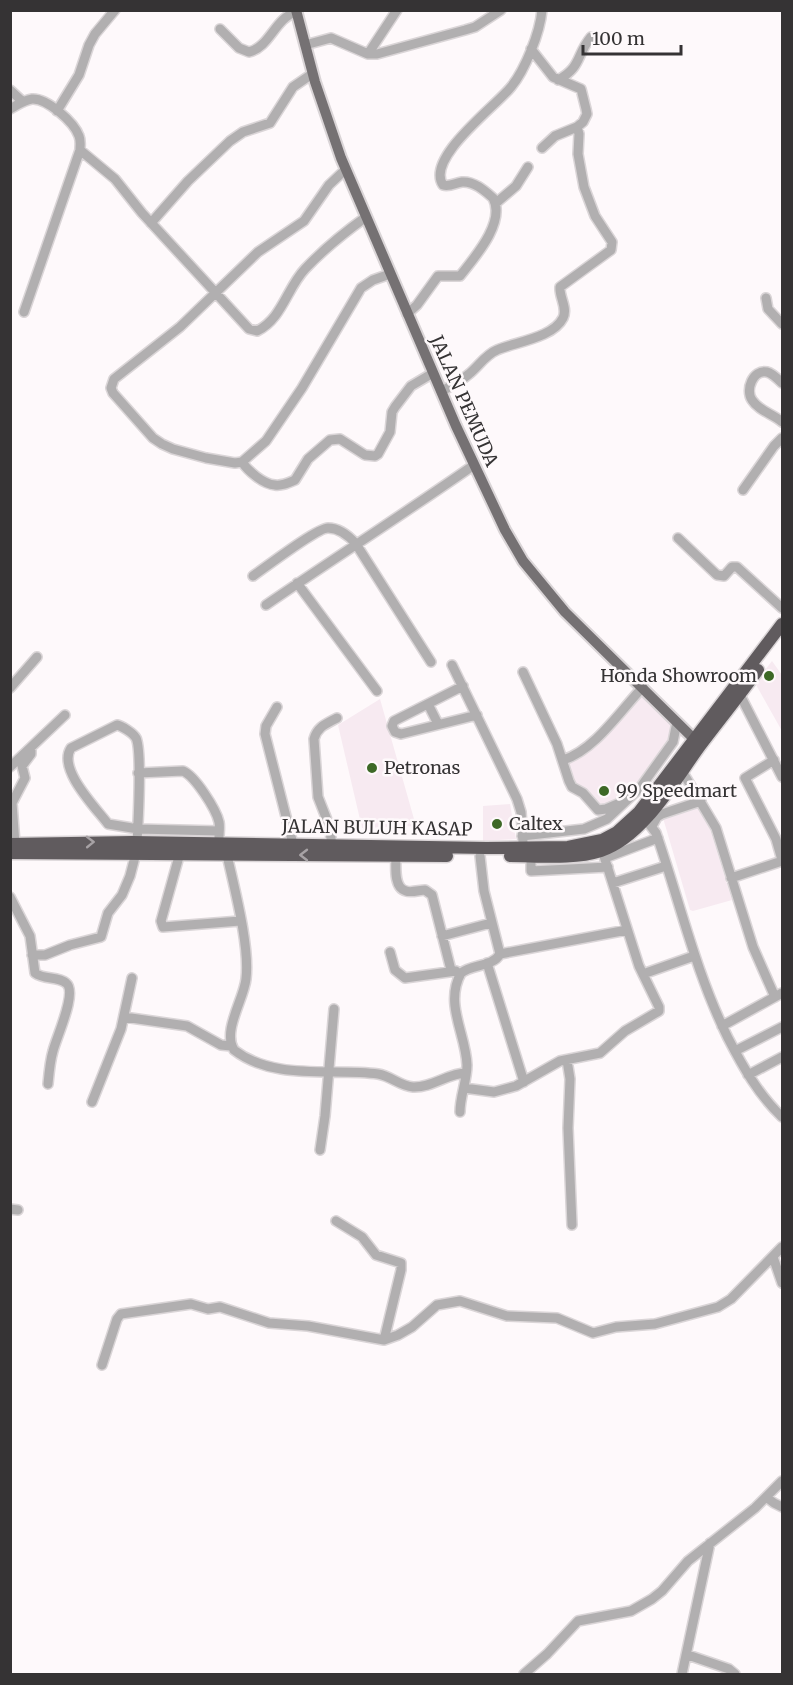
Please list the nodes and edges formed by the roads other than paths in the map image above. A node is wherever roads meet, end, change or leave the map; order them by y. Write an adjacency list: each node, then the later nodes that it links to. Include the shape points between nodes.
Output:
1 (115, 10): 16 (street, via 95,34 79,75)
2 (397, 10): 10 (street)
3 (501, 10): 10 (street, via 475,27 389,52)
4 (542, 10): 9 (street)
5 (296, 11): 6 (street, via 249,52 239,48); 8 (main road, JALAN PEMUDA)
6 (220, 29)
7 (591, 37): 12 (street, via 575,67)
8 (304, 45): 10 (street, via 331,38); 11 (main road, JALAN PEMUDA)
9 (531, 49): 12 (street); 22 (street, via 511,87 459,138 440,176 443,185 471,183)
10 (368, 54)
11 (312, 74): 21 (main road, JALAN PEMUDA); 24 (street, via 293,87 270,123 230,141)
12 (558, 80): 17 (street, via 583,93 587,114)
13 (10, 90): 14 (street)
14 (23, 102): 15 (street); 16 (street, via 44,101)
15 (10, 109)
16 (57, 111): 19 (street, via 78,133)
17 (577, 127): 18 (street, via 555,136); 33 (street, via 584,187 595,216 612,242 611,250 560,286 565,311 557,326 495,351 463,379)
18 (542, 148)
19 (80, 150): 24 (street, via 115,178); 28 (street)
20 (528, 167): 22 (street, via 516,186)
21 (346, 170): 23 (main road, JALAN PEMUDA); 26 (street, via 329,185 304,221 258,252)
22 (496, 203): 29 (street, via 498,214 492,231 462,273 455,277 438,276)
23 (366, 217): 25 (main road, JALAN PEMUDA); 26 (street, via 305,269 278,312 262,329 249,329)
24 (151, 223): 26 (street)
25 (390, 274): 29 (main road, JALAN PEMUDA); 36 (street, via 361,288 272,432)
26 (215, 293): 36 (street, via 180,327 114,379 111,388 148,434 162,444 206,458)
27 (766, 298): 30 (street, via 768,309)
28 (24, 312)
29 (407, 314): 31 (main road, JALAN PEMUDA)
30 (783, 324)
31 (433, 373): 33 (main road, JALAN PEMUDA); 36 (street, via 411,386 395,407 390,432 375,456 365,455 340,439 330,440 308,459 295,480 276,485 248,470)
32 (783, 383): 34 (street, via 770,373 761,372 749,390 758,407)
33 (442, 391): 37 (main road, JALAN PEMUDA)
34 (781, 418)
35 (783, 438): 38 (street)
36 (242, 462)
37 (474, 465): 40 (street); 52 (main road, JALAN PEMUDA, via 496,514 529,569 565,612)
38 (743, 490)
39 (678, 538): 44 (street, via 717,575 724,576 737,567)
40 (356, 544): 41 (street, via 346,534 323,529); 42 (street); 48 (street)
41 (253, 576)
42 (297, 583): 43 (street); 54 (street)
43 (266, 605)
44 (783, 608)
45 (783, 624): 63 (highway, JALAN BULUH KASAP)
46 (783, 638): 55 (highway, JALAN BULUH KASAP)
47 (37, 657): 53 (street)
48 (431, 662)
49 (452, 665): 51 (street)
50 (523, 672): 65 (street)
51 (463, 686): 56 (street); 59 (street)
52 (642, 687): 61 (main road, JALAN PEMUDA); 65 (street, via 588,747)
53 (10, 688)
54 (377, 691)
55 (740, 695): 63 (highway, JALAN BULUH KASAP); 66 (street)
56 (428, 704): 62 (street); 62 (street, via 394,721 395,732 401,734)
57 (277, 706): 78 (street, via 265,734)
58 (64, 715): 64 (street)
59 (477, 715): 62 (street); 81 (street, via 520,806)
60 (337, 718): 79 (street, via 321,727 314,739 318,797)
61 (677, 722): 63 (main road, JALAN PEMUDA); 71 (street, via 673,742 640,788)
62 (438, 724)
63 (697, 742): 68 (highway, JALAN BULUH KASAP); 73 (highway, JALAN BULUH KASAP)
64 (31, 748): 67 (street); 80 (street, via 22,766 25,778 12,803)
65 (563, 760): 71 (street, via 572,787 598,810)
66 (774, 760): 70 (street); 76 (street, via 745,778)
67 (10, 767)
68 (682, 771): 72 (street); 73 (highway, JALAN BULUH KASAP)
69 (138, 773): 74 (street); 74 (street, via 136,737 119,725 69,751 75,780 108,824); 75 (street, via 188,773 217,816)
70 (783, 777)
71 (627, 799): 81 (street, via 607,819 591,827)
72 (701, 801): 73 (street); 92 (street, via 717,831)
73 (645, 819): 77 (street); 81 (highway, JALAN BULUH KASAP, via 602,840 568,847); 85 (highway, JALAN BULUH KASAP)
74 (138, 829): 75 (street); 82 (street)
75 (219, 837): 78 (highway, JALAN BULUH KASAP); 83 (highway, JALAN BULUH KASAP)
76 (779, 837): 89 (street)
77 (658, 838): 85 (street); 90 (street)
78 (293, 844): 79 (highway, JALAN BULUH KASAP)
79 (332, 845): 81 (highway, JALAN BULUH KASAP)
80 (12, 847): 82 (highway, JALAN BULUH KASAP)
81 (525, 847): 85 (highway, JALAN BULUH KASAP, via 579,855); 88 (highway, JALAN BULUH KASAP); 91 (street, via 531,871)
82 (132, 848): 83 (highway, JALAN BULUH KASAP); 101 (street, via 130,876 122,895 108,912 101,937 45,955)
83 (154, 848): 84 (highway, JALAN BULUH KASAP)
84 (180, 853): 86 (highway, JALAN BULUH KASAP); 95 (street, via 161,921 163,927)
85 (603, 854): 91 (street)
86 (227, 855): 87 (highway, JALAN BULUH KASAP, one-way to 86); 95 (street)
87 (396, 855): 88 (highway, JALAN BULUH KASAP); 98 (street, via 400,886 406,891 429,891)
88 (480, 856): 96 (street)
89 (783, 860): 92 (street)
90 (666, 866): 93 (street); 102 (street)
91 (608, 867): 93 (street)
92 (731, 878): 107 (street, via 753,947)
93 (613, 884): 97 (street)
94 (10, 897): 101 (street, via 30,936)
95 (240, 921): 112 (street, via 247,971 230,1032)
96 (491, 923): 98 (street); 100 (street)
97 (627, 930): 100 (street); 105 (street)
98 (442, 936): 104 (street)
99 (390, 952): 104 (street, via 395,970 405,978)
100 (500, 954): 103 (street)
101 (32, 955): 120 (street, via 37,975 63,981 70,990)
102 (694, 956): 105 (street); 110 (street)
103 (487, 963): 104 (street); 119 (street)
104 (456, 972): 117 (street, via 459,977 455,1006)
105 (643, 974): 115 (street, via 659,1007 658,1013 625,1031 600,1053)
106 (132, 978): 109 (street)
107 (779, 995): 110 (street)
108 (334, 1009): 116 (street)
109 (124, 1017): 112 (street, via 187,1026 221,1045); 122 (street)
110 (722, 1026): 113 (street)
111 (783, 1027): 113 (street)
112 (231, 1046): 116 (street, via 239,1054 272,1067)
113 (735, 1051): 118 (street)
114 (783, 1057): 118 (street)
115 (567, 1060): 119 (street); 127 (street)
116 (328, 1072): 117 (street, via 379,1074 412,1087); 125 (street)
117 (466, 1073): 121 (street)
118 (748, 1075): 124 (street)
119 (524, 1082): 121 (street, via 494,1092)
120 (48, 1084)
121 (465, 1088): 123 (street)
122 (92, 1102)
123 (460, 1112)
124 (783, 1117)
125 (320, 1150)
126 (336, 1221): 131 (street, via 362,1237 376,1255 401,1263)
127 (572, 1224)
128 (783, 1247): 129 (street)
129 (772, 1257): 130 (street); 131 (street, via 725,1304 655,1324 593,1333 557,1318 507,1316 451,1301 437,1305 412,1327)
130 (783, 1283)
131 (384, 1340): 132 (street, via 269,1323 220,1307 208,1309 191,1304 121,1314)
132 (102, 1365)
133 (783, 1481): 134 (street)
134 (766, 1497): 135 (street); 136 (street)
135 (783, 1507)
136 (710, 1543): 137 (street); 138 (street, via 688,1561 662,1592 631,1611 578,1621)
137 (688, 1655): 139 (street); 140 (street)
138 (524, 1674)
139 (682, 1674)
140 (735, 1674)

